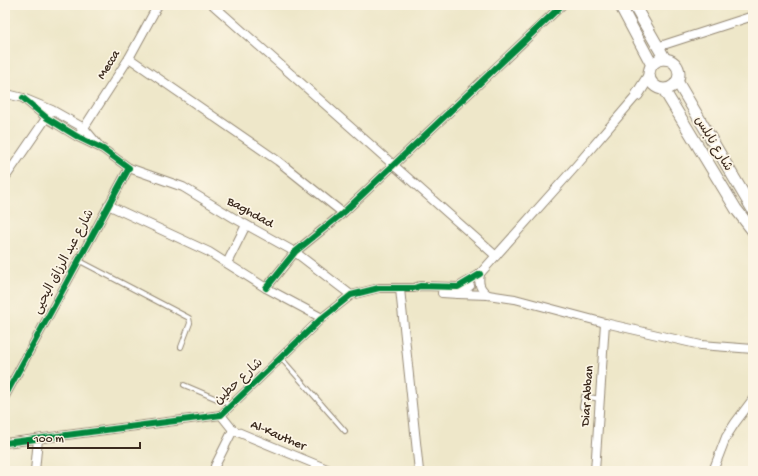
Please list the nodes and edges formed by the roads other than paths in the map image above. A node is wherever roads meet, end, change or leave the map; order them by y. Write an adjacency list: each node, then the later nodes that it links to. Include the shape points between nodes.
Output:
1 (158, 5): 8 (street, Mecca)
2 (213, 5): 22 (street)
3 (562, 5): 22 (street)
4 (620, 5): 10 (main road)
5 (634, 5): 7 (main road)
6 (753, 16): 7 (street)
7 (657, 47): 9 (main road)
8 (128, 58): 19 (street, Mecca); 27 (street, via 278,161)
9 (665, 59): 10 (main road, via 658,60); 12 (main road, via 677,67)
10 (652, 65): 11 (main road)
11 (649, 76): 13 (main road, via 651,83); 14 (main road)
12 (678, 81): 13 (main road, via 672,87); 26 (main road, شارع نابلس)
13 (660, 89): 14 (main road); 29 (main road, شارع نابلس, via 736,209)
14 (638, 94): 31 (street)
15 (5, 95): 16 (street)
16 (23, 98): 17 (street); 18 (street)
17 (52, 110): 18 (street); 19 (street)
18 (47, 118): 20 (street); 24 (street)
19 (84, 128): 20 (street, Mecca); 21 (street)
20 (78, 137): 21 (street)
21 (103, 149): 23 (street)
22 (394, 165): 27 (street); 31 (street)
23 (129, 168): 25 (street, شارع عبد الرزاق اليحيى); 28 (street, Baghdad, via 183,187)
24 (5, 178)
25 (108, 204): 32 (street, شارع عبد الرزاق اليحيى); 33 (street, via 209,252)
26 (752, 208)
27 (343, 213): 30 (street)
28 (246, 225): 30 (street, Baghdad); 33 (street)
29 (753, 231)
30 (295, 252): 36 (street); 40 (street, Baghdad)
31 (496, 256): 34 (street)
32 (78, 260): 45 (lane, via 188,318 190,323); 49 (street, شارع عبد الرزاق اليحيى)
33 (226, 263): 36 (street)
34 (480, 274): 35 (street); 42 (street, via 481,289)
35 (467, 286): 37 (street, شارع حطين); 39 (street); 41 (street)
36 (266, 288): 43 (street)
37 (414, 288): 38 (street, شارع حطين); 39 (street, via 420,291)
38 (400, 289): 40 (street, شارع حطين, via 379,288); 62 (street)
39 (458, 294): 41 (street)
40 (351, 295): 43 (street, شارع حطين)
41 (474, 295): 42 (street)
42 (488, 295): 44 (street, via 541,305)
43 (322, 318): 47 (street, شارع حطين)
44 (605, 323): 46 (street, via 701,345); 50 (street, Diar Abban)
45 (181, 347)
46 (753, 349)
47 (281, 358): 52 (street, شارع حطين); 56 (lane)
48 (184, 385): 52 (lane)
49 (5, 396)
50 (600, 399): 53 (lane, via 584,396); 63 (street, Diar Abban)
51 (753, 399): 64 (street, via 726,437)
52 (231, 405): 54 (street, شارع حطين)
53 (582, 407)
54 (221, 415): 55 (street, Al-Kauther); 57 (street, شارع حطين)
55 (233, 430): 60 (street); 61 (street, Al-Kauther)
56 (345, 431)
57 (38, 439): 58 (street, شارع حطين); 59 (street)
58 (5, 443)
59 (35, 471)
60 (214, 471)
61 (332, 471)
62 (419, 471)
63 (595, 471)
64 (712, 471)

